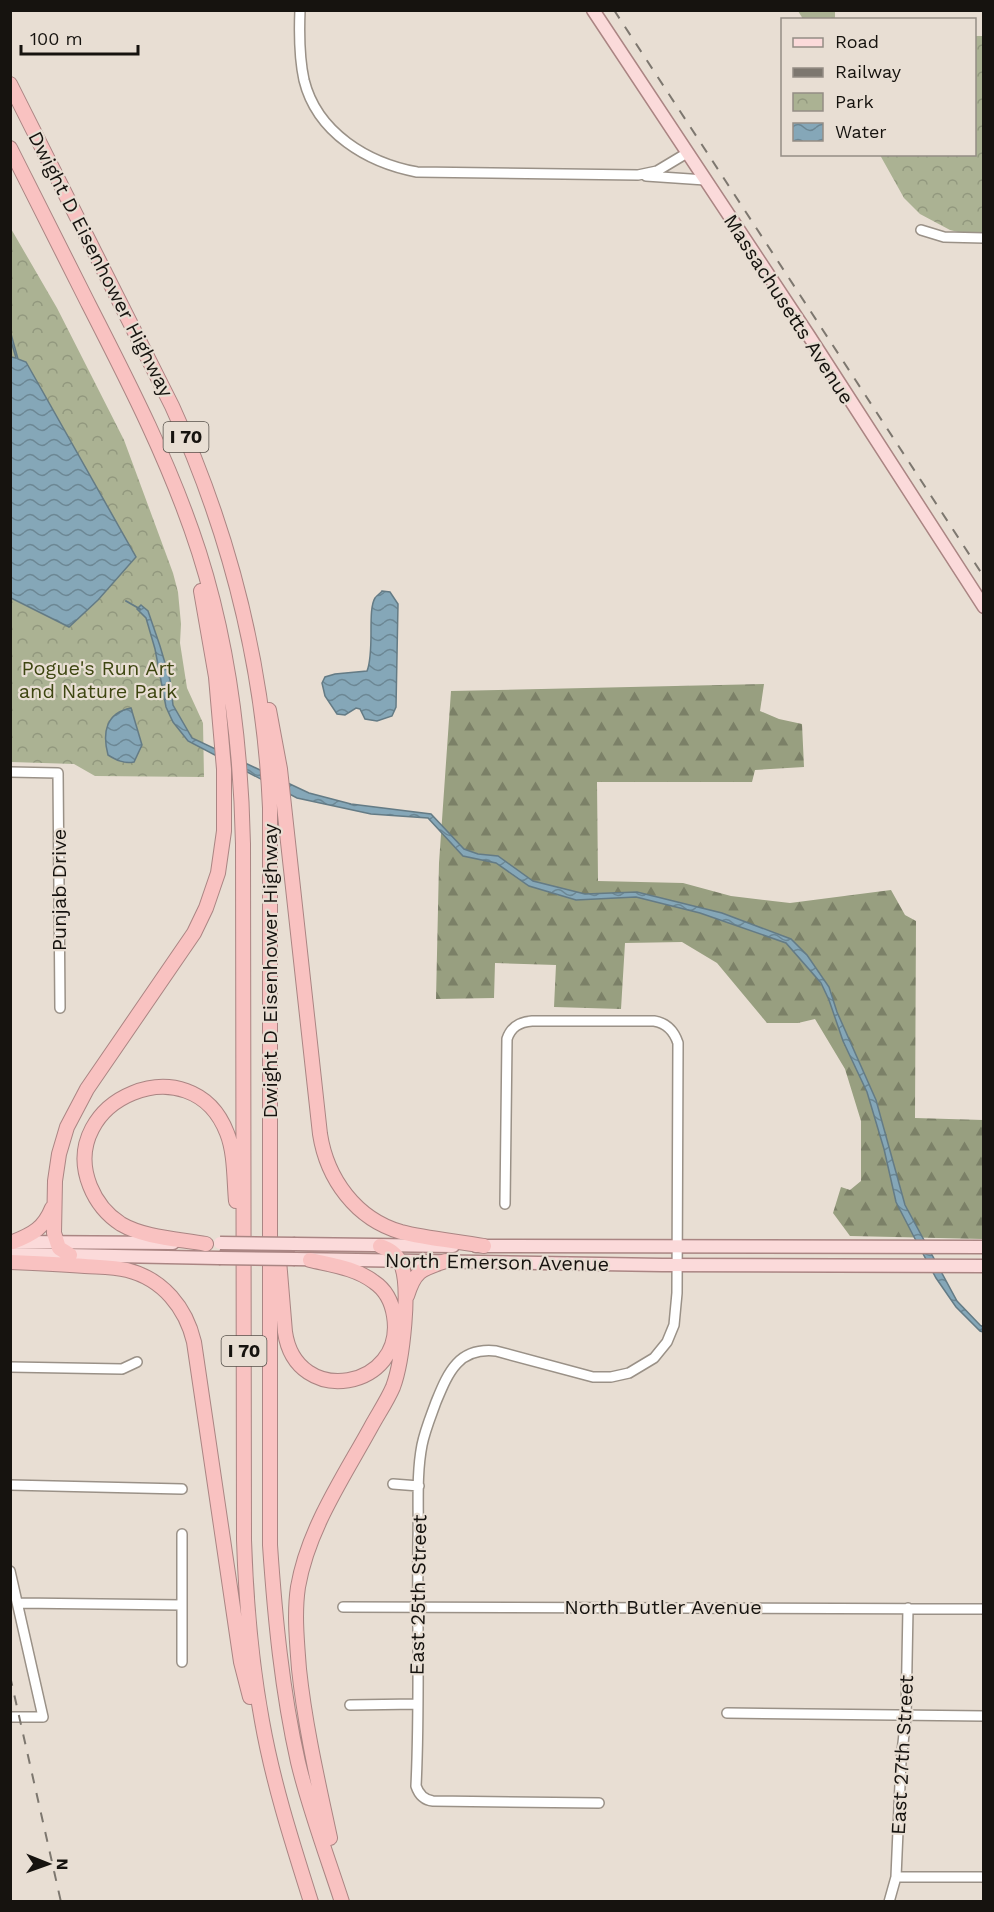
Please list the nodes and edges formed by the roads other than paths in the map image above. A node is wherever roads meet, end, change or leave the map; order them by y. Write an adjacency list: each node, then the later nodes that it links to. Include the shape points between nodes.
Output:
1 (300, 10): 6 (street, via 299,39 305,82 317,110 347,143 371,159 417,172)
2 (593, 10): 5 (main road, Massachusetts Avenue)
3 (10, 84): 12 (highway, Dwight D Eisenhower Highway / I 70, via 189,445 223,536 273,725)
4 (10, 148): 10 (highway, Dwight D Eisenhower Highway / I 70, via 144,413)
5 (687, 153): 6 (street, via 657,171); 7 (main road, Massachusetts Avenue)
6 (638, 175): 7 (street)
7 (705, 180): 11 (main road, Massachusetts Avenue)
8 (921, 230): 9 (street, via 944,237)
9 (984, 238)
10 (183, 507): 16 (highway, via 215,667 222,731 222,848 216,880 194,933 93,1081 67,1127 59,1154); 31 (highway, Dwight D Eisenhower Highway / I 70, via 215,611 230,686 242,794)
11 (984, 608)
12 (273, 757): 15 (highway, Dwight D Eisenhower Highway / I 70); 22 (highway, via 285,818 320,1134 332,1174 354,1204 385,1226 409,1234)
13 (10, 772): 14 (street, Punjab Drive, via 58,773)
14 (60, 1008)
15 (270, 1139): 26 (highway, via 289,1349 302,1368 317,1377 338,1382 362,1377 381,1363 392,1344 395,1324 389,1300 367,1277); 59 (highway, Dwight D Eisenhower Highway / I 70, via 270,1545 274,1605 281,1673 298,1763)
16 (54, 1203): 18 (highway); 20 (highway, via 39,1229)
17 (506, 1204): 25 (street, via 510,1032 532,1021 661,1022 678,1043)
18 (56, 1243): 19 (main road, North Emerson Avenue); 20 (main road, North Emerson Avenue); 24 (highway)
19 (213, 1244): 21 (main road, North Emerson Avenue, bridge); 31 (highway, via 128,1228 108,1214 93,1193 86,1168 90,1137 105,1112 130,1093 155,1086 181,1089 206,1102 220,1117 231,1148)
20 (11, 1246): 24 (main road, North Emerson Avenue)
21 (380, 1246): 22 (main road, North Emerson Avenue); 27 (highway)
22 (484, 1246): 25 (main road, North Emerson Avenue)
23 (984, 1247): 25 (main road, North Emerson Avenue)
24 (70, 1255): 26 (main road, North Emerson Avenue, bridge)
25 (677, 1255): 28 (main road, North Emerson Avenue); 30 (main road, North Emerson Avenue); 37 (street, East 25th Street, via 671,1334 659,1353 636,1371 593,1377 488,1351 462,1359 449,1373 429,1422 422,1447)
26 (310, 1260): 27 (main road, North Emerson Avenue)
27 (400, 1260): 28 (main road, North Emerson Avenue); 32 (highway)
28 (446, 1261): 32 (highway, via 416,1274)
29 (10, 1262): 54 (highway, via 133,1272 162,1288 186,1318 195,1350 241,1662)
30 (984, 1266)
31 (244, 1292): 54 (highway, Dwight D Eisenhower Highway / I 70, via 246,1598 256,1687)
32 (405, 1303): 59 (highway, via 402,1350 393,1386 318,1524 297,1594 304,1713)
33 (137, 1362): 34 (street, via 122,1369)
34 (10, 1367)
35 (393, 1484): 37 (street)
36 (10, 1485): 38 (street)
37 (419, 1486): 43 (street, East 25th Street)
38 (182, 1489)
39 (182, 1534): 42 (street)
40 (10, 1571): 41 (street)
41 (18, 1603): 42 (street); 51 (street, via 43,1717)
42 (182, 1605): 47 (street)
43 (416, 1606): 44 (street, North Butler Avenue); 45 (street, North Butler Avenue); 48 (street, East 25th Street)
44 (343, 1607)
45 (909, 1608): 46 (street, North Butler Avenue); 52 (street, East 27th Street)
46 (984, 1609)
47 (182, 1662)
48 (417, 1704): 49 (street); 55 (street, East 25th Street, via 416,1786 425,1799)
49 (350, 1705)
50 (727, 1713): 52 (street)
51 (10, 1716)
52 (906, 1716): 53 (street); 56 (street, East 27th Street)
53 (984, 1716)
54 (275, 1780): 58 (highway, Dwight D Eisenhower Highway / I 70)
55 (599, 1803)
56 (896, 1877): 57 (street); 60 (street, East 27th Street)
57 (984, 1877)
58 (311, 1902)
59 (343, 1902)
60 (889, 1902)

